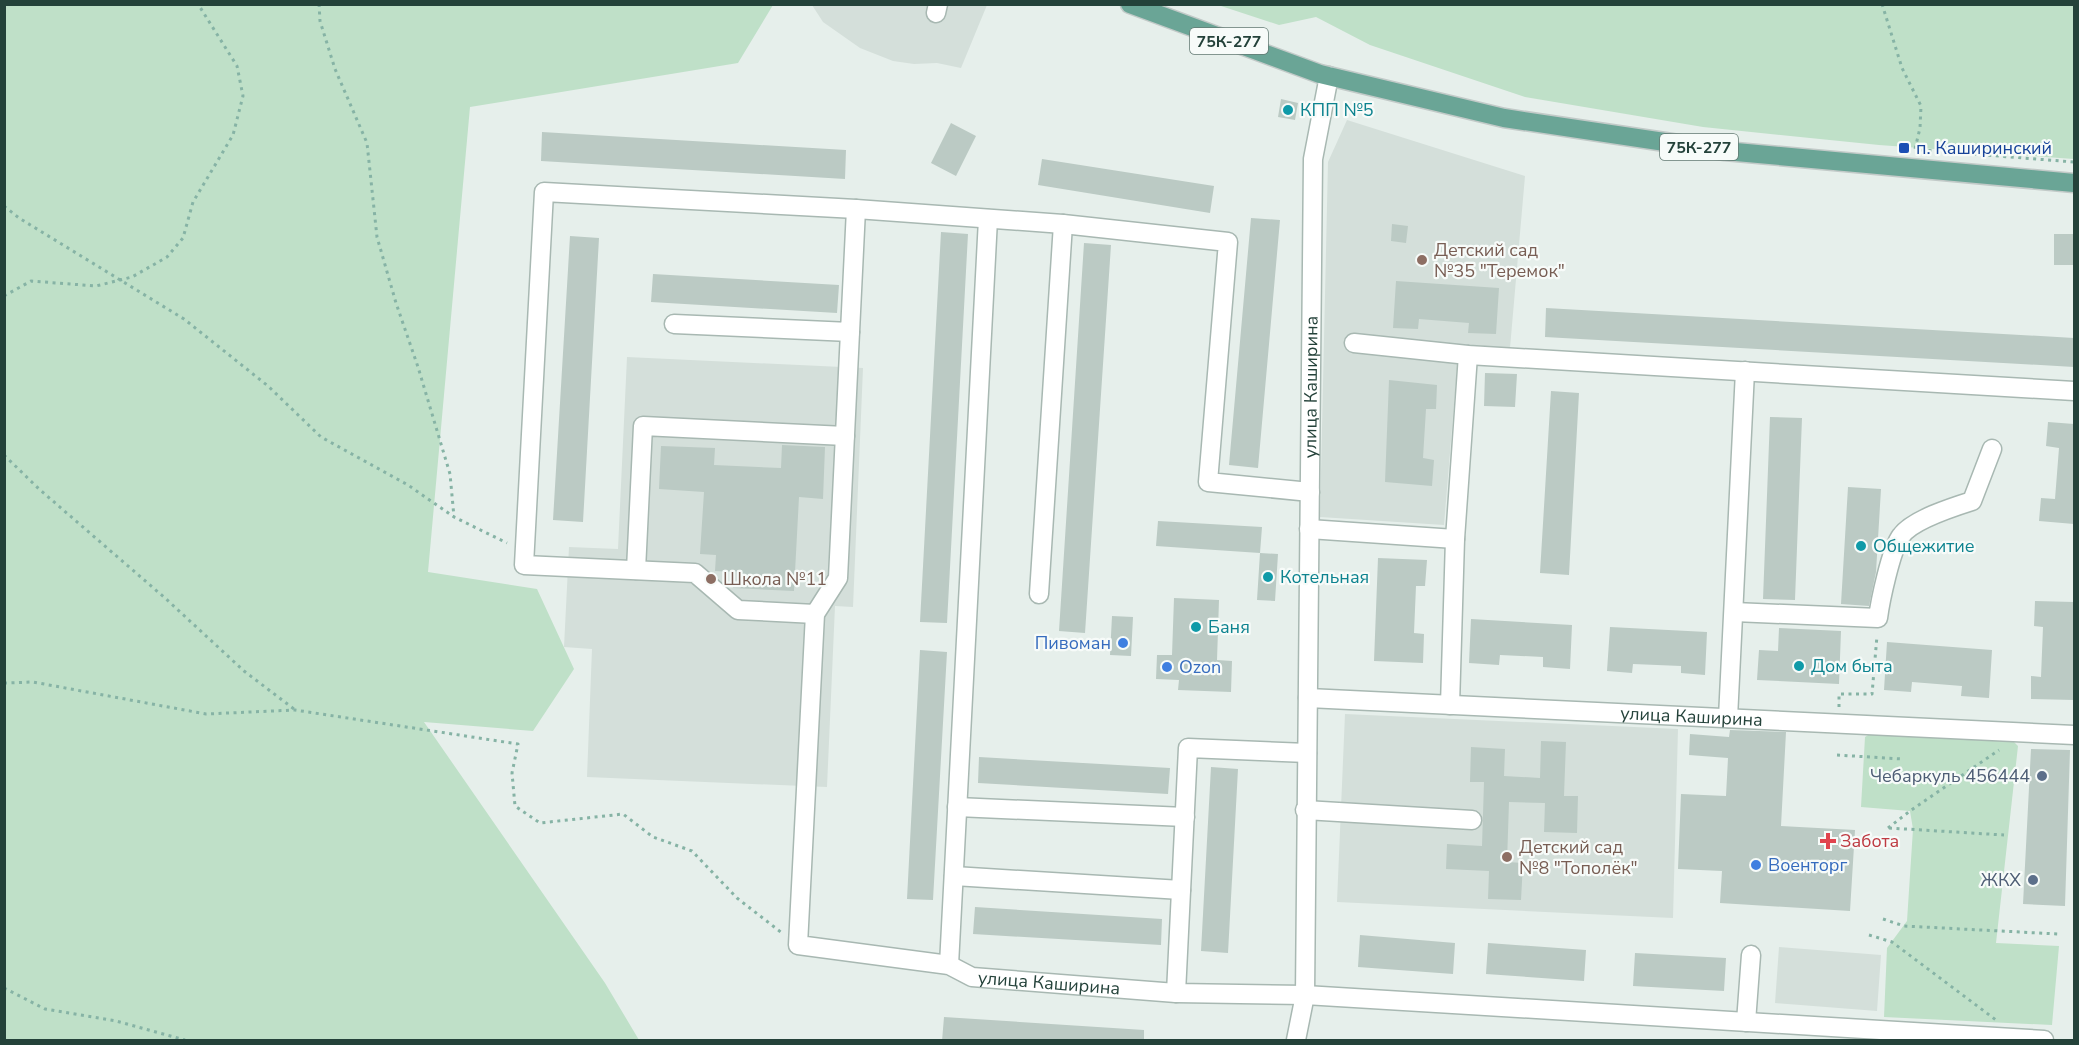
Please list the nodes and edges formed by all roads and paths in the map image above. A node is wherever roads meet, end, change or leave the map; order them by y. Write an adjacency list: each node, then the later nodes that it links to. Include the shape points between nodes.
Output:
1 (198, 4): 12 (path, via 237,66 243,96 233,135 193,201 183,238 166,257 132,277)
2 (319, 4): 24 (path, via 320,21 335,69 367,143 377,237 450,474)
3 (1130, 4): 5 (main road, 75К-277)
4 (1882, 4): 6 (path, via 1902,68 1920,106 1915,149)
5 (1329, 76): 7 (main road, 75К-277, via 1504,118 1725,151); 23 (street, улица Каширина, via 1313,159)
6 (2074, 162)
7 (2074, 183)
8 (4, 206): 12 (path)
9 (856, 209): 10 (street); 15 (street); 27 (street, via 544,192)
10 (988, 219): 11 (street); 44 (street)
11 (1063, 224): 23 (street, via 1228,242 1208,482); 29 (street)
12 (119, 280): 13 (path, via 96,286 31,281); 24 (path, via 184,319 268,386 321,437 408,485)
13 (4, 296)
14 (674, 324): 15 (street)
15 (850, 332): 20 (street)
16 (1354, 343): 17 (street)
17 (1463, 354): 18 (street); 26 (street)
18 (1745, 371): 19 (street); 30 (street)
19 (2074, 390)
20 (845, 436): 28 (street, via 643,426); 31 (street, via 838,578)
21 (1992, 448): 32 (street, via 1972,501 1926,517 1901,536)
22 (4, 455): 36 (path, via 244,671)
23 (1310, 492): 25 (street, улица Каширина)
24 (454, 517): 27 (path)
25 (1309, 529): 26 (street); 34 (street, улица Каширина)
26 (1455, 539): 35 (street)
27 (525, 552): 28 (street, via 524,565)
28 (636, 570): 31 (street, via 695,573 738,610)
29 (1039, 594)
30 (1734, 612): 32 (street); 37 (street)
31 (815, 614): 54 (street)
32 (1878, 618): 38 (path, via 1872,694 1839,694)
33 (4, 683): 36 (path, via 33,682 206,714)
34 (1308, 698): 35 (street, улица Каширина); 41 (street, улица Каширина)
35 (1450, 705): 37 (street, улица Каширина)
36 (295, 710): 54 (path, via 518,744 512,773 514,806 540,823 623,814 653,837 692,851 737,898)
37 (1728, 718): 38 (street, улица Каширина)
38 (1838, 723): 39 (street, улица Каширина)
39 (2074, 735)
40 (2002, 747): 48 (path, via 1888,828)
41 (1307, 753): 45 (street, улица Каширина); 46 (street, via 1188,748)
42 (1837, 755): 43 (path)
43 (1902, 759)
44 (957, 807): 46 (street); 49 (street)
45 (1305, 810): 47 (street); 59 (street, улица Каширина)
46 (1185, 817): 50 (street)
47 (1472, 820)
48 (2004, 835)
49 (954, 876): 50 (street); 56 (street)
50 (1181, 890): 58 (street)
51 (1883, 919): 52 (path, via 1904,926)
52 (2058, 934)
53 (1869, 935): 61 (path, via 1892,942 2004,1027)
54 (798, 945): 56 (street, улица Каширина)
55 (1751, 955): 60 (street)
56 (949, 965): 58 (street, улица Каширина, via 972,977)
57 (4, 988): 62 (path, via 45,1009 116,1021)
58 (1176, 993): 59 (street, улица Каширина)
59 (1305, 995): 60 (street, улица Каширина); 63 (street, улица Каширина)
60 (1746, 1022): 61 (street, улица Каширина)
61 (2013, 1039): 64 (street, улица Каширина)
62 (185, 1041)
63 (1296, 1041)
64 (2044, 1041)

